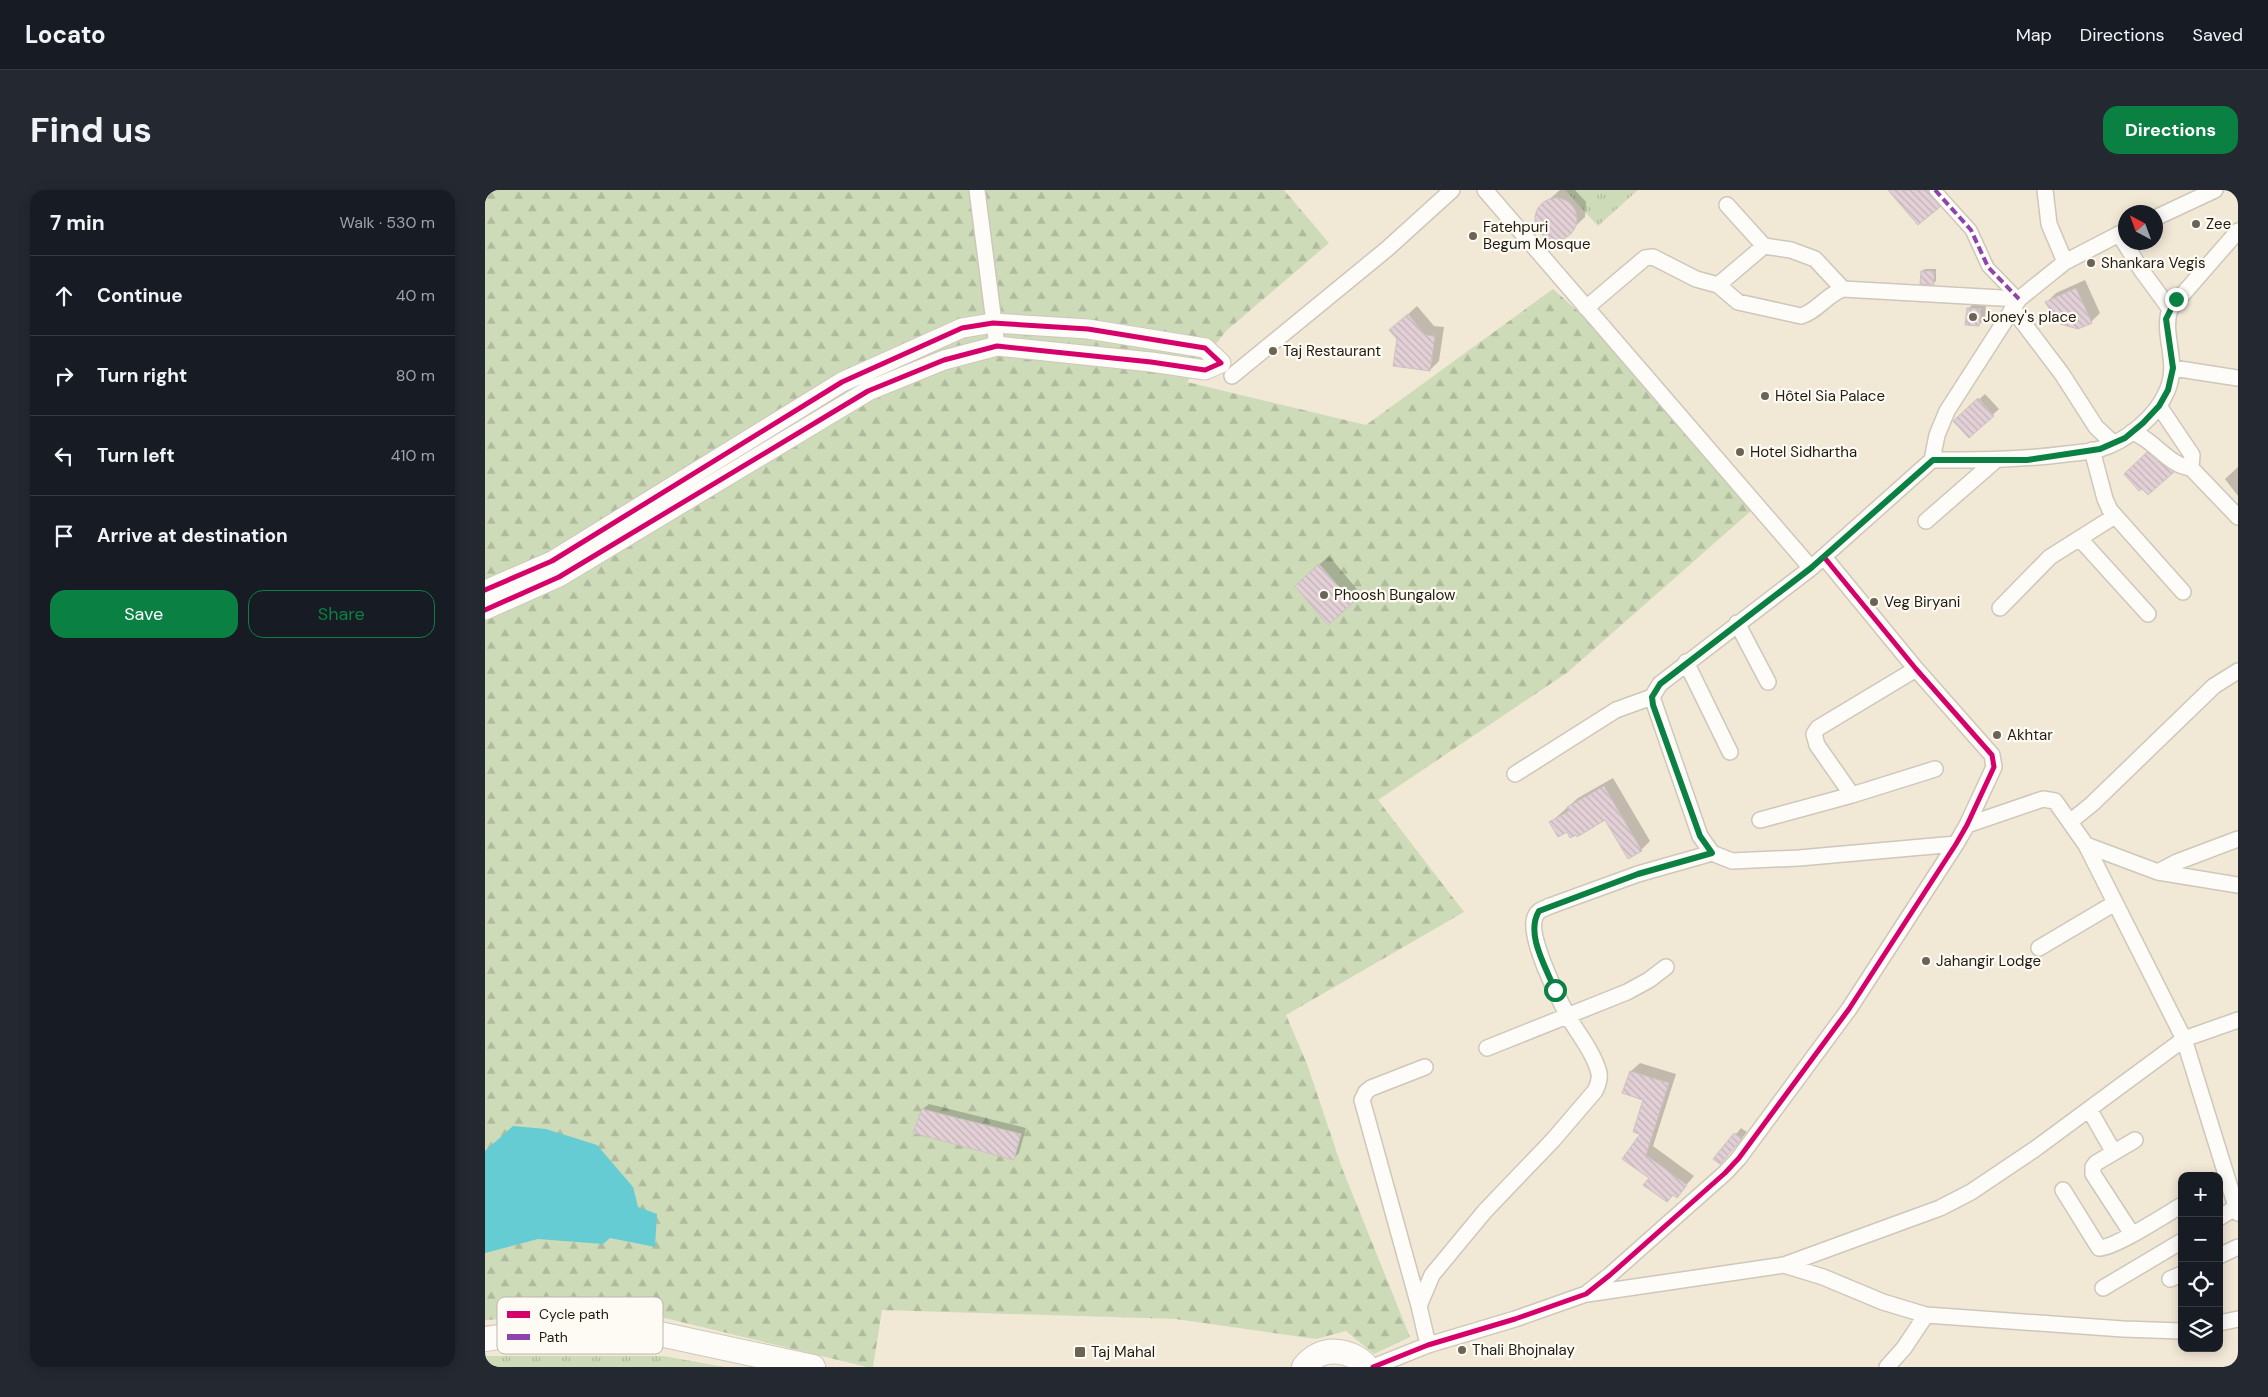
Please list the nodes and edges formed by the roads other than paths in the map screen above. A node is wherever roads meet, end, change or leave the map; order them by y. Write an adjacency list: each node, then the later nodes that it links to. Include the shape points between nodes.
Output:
1 (977, 190): 19 (street)
2 (1452, 190): 22 (street, via 1387,249)
3 (1485, 190): 17 (street)
4 (1935, 190): 16 (street, via 1971,230 1988,267)
5 (2045, 190): 13 (street, via 2049,224)
6 (2215, 190): 8 (street)
7 (1727, 205): 11 (street)
8 (2163, 214)
9 (2238, 231): 18 (street)
10 (2118, 235): 13 (street)
11 (1765, 246): 14 (street); 15 (street, via 1791,250 1815,259)
12 (2131, 250): 18 (street)
13 (2065, 262): 16 (street)
14 (1718, 284): 15 (street, via 1738,302 1801,316); 17 (street, via 1696,279 1653,257 1645,258)
15 (1843, 289): 16 (street)
16 (2016, 303): 26 (street, via 2096,427); 28 (street, via 1947,411 1937,435)
17 (1587, 308): 36 (street)
18 (2170, 309): 21 (street, via 2166,319)
19 (993, 323): 20 (street); 20 (street, via 1079,328 1205,348 1221,363 1205,370); 37 (street, via 962,328 841,382 553,561)
20 (997, 346): 40 (street, via 944,360 868,392 559,577)
21 (2173, 368): 23 (street); 24 (street, via 2168,390)
22 (1232, 376)
23 (2238, 378)
24 (2159, 406): 25 (street); 30 (street, via 2192,455)
25 (2132, 432): 26 (street); 30 (street, via 2147,438 2179,467)
26 (2113, 443): 27 (street)
27 (2092, 450): 29 (street, via 2027,460); 31 (street, via 2105,499)
28 (1933, 460): 29 (street); 35 (street)
29 (1996, 460): 33 (street)
30 (2191, 468): 32 (street)
31 (2115, 516): 34 (street); 38 (street)
32 (2238, 517)
33 (1926, 521)
34 (2081, 539): 39 (street, via 2049,557); 41 (street)
35 (1824, 557): 36 (street); 44 (street)
36 (1811, 568): 42 (street)
37 (485, 590)
38 (2183, 592)
39 (2000, 608)
40 (485, 610)
41 (2148, 614)
42 (1737, 623): 43 (street); 46 (street)
43 (1686, 662): 47 (street, via 1660,684); 48 (street)
44 (1917, 669): 51 (street, via 1818,728 1814,734 1817,745); 54 (street, via 1992,755 1994,767)
45 (2237, 674): 53 (street, via 2214,686)
46 (1768, 682)
47 (1652, 697): 50 (street, via 1616,710); 58 (street, via 1700,836)
48 (1730, 752)
49 (1935, 769): 51 (street)
50 (1515, 774)
51 (1852, 796): 52 (street)
52 (1759, 820)
53 (2071, 821): 54 (street, via 2055,801 2043,800); 57 (street)
54 (1967, 825): 56 (street)
55 (2238, 839): 59 (street)
56 (1956, 844): 58 (street, via 1765,860 1732,860); 83 (street, via 1849,1009 1739,1158)
57 (2086, 845): 59 (street); 61 (street)
58 (1712, 853): 64 (street, via 1638,874 1539,911 1533,928)
59 (2158, 872): 60 (street)
60 (2238, 885)
61 (2115, 903): 62 (street); 66 (street)
62 (2039, 948)
63 (1666, 967): 64 (street, via 1627,992)
64 (1568, 1016): 67 (street); 84 (street, via 1599,1074 1595,1091 1485,1211 1432,1275)
65 (2238, 1020): 66 (street)
66 (2184, 1038): 69 (street); 72 (street)
67 (1487, 1048)
68 (1425, 1067): 84 (street, via 1371,1088 1363,1100)
69 (2089, 1109): 71 (street); 81 (street, via 1958,1199)
70 (2135, 1140): 71 (street)
71 (2113, 1152): 77 (street, via 2096,1163 2093,1174)
72 (2224, 1180): 75 (street)
73 (2063, 1190): 77 (street, via 2099,1248)
74 (2178, 1207): 77 (street)
75 (2237, 1210): 76 (street)
76 (2221, 1217)
77 (2132, 1234)
78 (2178, 1243): 82 (street)
79 (2238, 1247): 80 (street)
80 (2223, 1254)
81 (1784, 1265): 83 (street); 85 (street)
82 (2103, 1288)
83 (1586, 1294): 90 (street)
84 (1419, 1306): 90 (street)
85 (1927, 1315): 88 (street); 95 (street)
86 (2238, 1318): 87 (street)
87 (2223, 1322)
88 (2178, 1331)
89 (663, 1335): 91 (main road)
90 (1428, 1344): 94 (street)
91 (813, 1367)
92 (1304, 1367): 93 (main road, via 1316,1356 1337,1351 1355,1356)
93 (1367, 1367)
94 (1373, 1367)
95 (1887, 1367)

